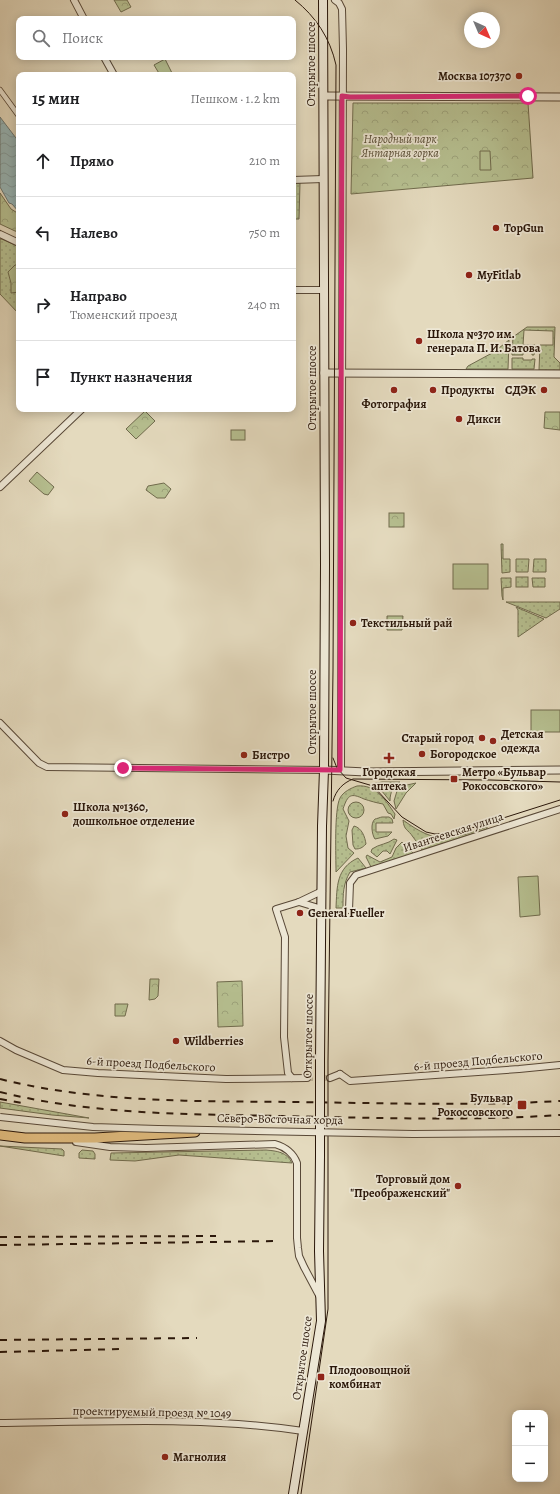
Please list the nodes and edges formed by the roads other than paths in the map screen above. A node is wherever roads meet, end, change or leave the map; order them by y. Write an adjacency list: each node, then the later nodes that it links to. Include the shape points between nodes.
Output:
1 (74, 0): 4 (street)
2 (323, 0): 8 (main road, Открытое шоссе)
3 (335, 0): 9 (street, via 342,9)
4 (82, 16)
5 (106, 60): 6 (street)
6 (112, 72)
7 (0, 90): 11 (street)
8 (324, 96): 9 (street); 12 (main road, Открытое шоссе)
9 (342, 96): 10 (street); 19 (street)
10 (560, 97)
11 (16, 112)
12 (323, 179): 13 (street); 17 (main road, Открытое шоссе)
13 (296, 180)
14 (0, 234): 15 (street)
15 (16, 242)
16 (296, 290): 17 (street)
17 (324, 290): 18 (main road, Открытое шоссе)
18 (324, 373): 19 (street); 24 (main road, Открытое шоссе)
19 (342, 373): 20 (street); 25 (street)
20 (560, 374)
21 (79, 412): 22 (street)
22 (0, 487)
23 (0, 723): 24 (street, via 39,763 47,767)
24 (324, 770): 25 (street); 28 (main road, Открытое шоссе)
25 (340, 770): 26 (street)
26 (560, 770)
27 (560, 809): 31 (street, Ивантеевская улица, via 353,878 350,883)
28 (322, 891): 29 (street); 30 (main road, Открытое шоссе)
29 (299, 902): 30 (street); 34 (street, via 276,909 285,937 284,1037 288,1073)
30 (322, 909): 41 (main road, Открытое шоссе, bridge, via 319,1238)
31 (349, 910)
32 (0, 1040): 34 (street, 6-й проезд Подбельского, via 16,1050 63,1070 98,1074 226,1079)
33 (560, 1065): 36 (street, 6-й проезд Подбельского, via 350,1082 342,1071 336,1077)
34 (292, 1078): 35 (street, 6-й проезд Подбельского)
35 (307, 1078)
36 (330, 1078)
37 (0, 1117): 38 (street, Северо-Восточная хорда, bridge, via 93,1127 158,1129)
38 (560, 1134): 40 (main road, Северо-Восточная хорда, via 409,1135 210,1131)
39 (0, 1136): 40 (main road, Северо-Восточная хорда)
40 (57, 1139): 41 (street, via 110,1147 269,1144 281,1146 291,1153 297,1163 298,1248 304,1267)
41 (321, 1298): 43 (main road, Открытое шоссе, via 321,1321)
42 (0, 1423): 43 (street, проектируемый проезд № 1049, via 168,1422)
43 (303, 1431): 44 (main road, Открытое шоссе)
44 (293, 1494)

